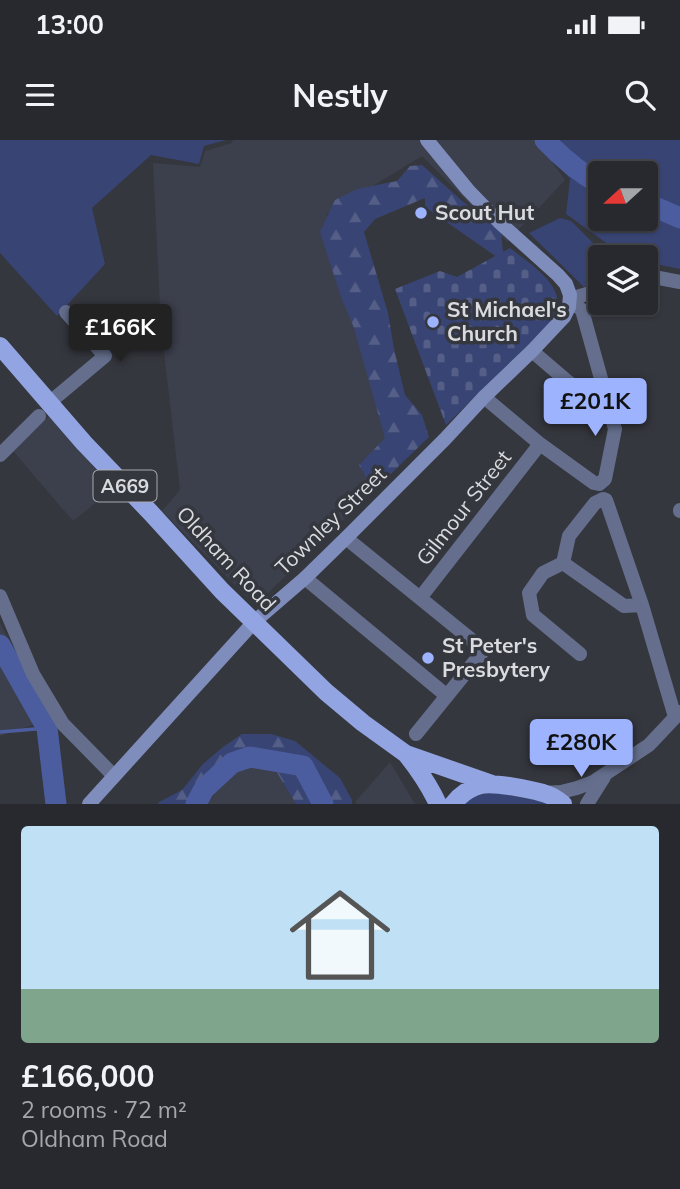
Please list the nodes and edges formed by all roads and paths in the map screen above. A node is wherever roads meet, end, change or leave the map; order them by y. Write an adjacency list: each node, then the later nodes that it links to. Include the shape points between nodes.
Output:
1 (427, 140): 5 (main road, via 468,190 566,284)
2 (658, 278): 3 (street)
3 (680, 282)
4 (588, 295): 5 (street)
5 (570, 302): 7 (main road, Townley Street, via 564,317); 10 (street, via 582,310)
6 (66, 312): 11 (street, via 105,356)
7 (532, 351): 9 (main road, Townley Street); 10 (street, via 601,407)
8 (4, 358): 11 (main road, Oldham Road / A669)
9 (484, 397): 12 (street); 14 (main road, Townley Street)
10 (609, 406): 12 (street, via 615,429 605,479 599,484)
11 (44, 410): 13 (street); 20 (main road, Oldham Road / A669)
12 (540, 444): 18 (street, Gilmour Street)
13 (0, 455)
14 (346, 538): 16 (main road, Townley Street); 18 (street)
15 (564, 563): 19 (street, via 624,606); 19 (street, via 569,536 595,503 606,500); 21 (street, via 543,573 529,593 533,615)
16 (304, 578): 20 (main road, Townley Street); 22 (street)
17 (0, 596): 27 (street, via 33,674 63,724)
18 (420, 598): 22 (street, via 484,650)
19 (642, 605): 23 (street)
20 (254, 622): 25 (main road, Oldham Road / A669, via 326,692); 27 (main road, Townley Street)
21 (580, 654)
22 (447, 696): 24 (street)
23 (677, 714): 26 (street, via 649,746)
24 (416, 734)
25 (406, 754): 28 (main road, Oldham Road); 31 (main road, Oldham Road)
26 (607, 773): 29 (street, via 577,788); 34 (street)
27 (114, 776): 30 (main road, Townley Street)
28 (492, 784): 29 (main road, Oldham Road); 32 (main road, via 472,788)
29 (544, 793): 33 (main road)
30 (89, 804)
31 (438, 804)
32 (453, 804)
33 (563, 804)
34 (587, 804)

